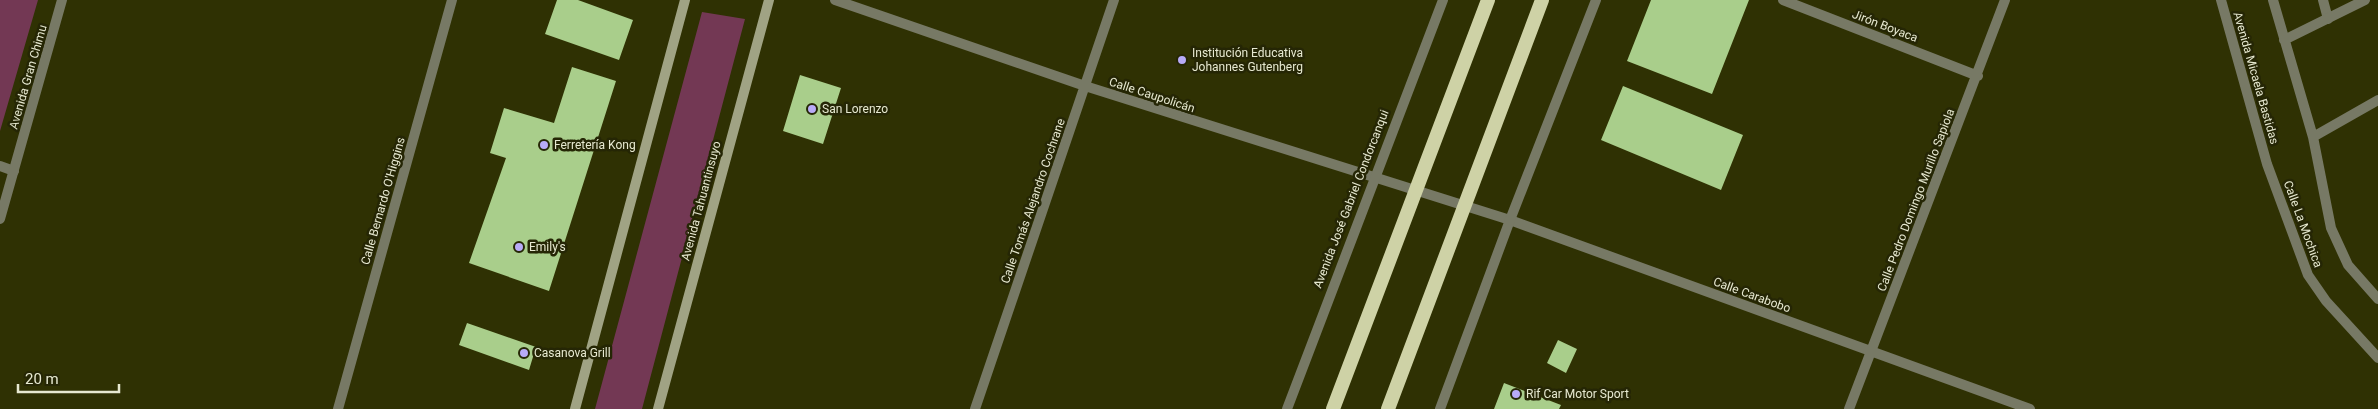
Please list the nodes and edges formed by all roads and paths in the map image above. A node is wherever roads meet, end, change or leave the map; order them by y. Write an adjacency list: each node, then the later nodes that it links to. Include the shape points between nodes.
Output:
1 (62, 0): 25 (street, Avenida Gran Chimu)
2 (452, 0): 34 (street, Calle Bernardo O'Higgins)
3 (685, 0): 35 (main road)
4 (769, 0): 36 (main road, Avenida Tahuantinsuyo)
5 (835, 0): 20 (street, Calle Caupolicán)
6 (1114, 0): 20 (street, Calle Tomás Alejandro Cochrane)
7 (1443, 0): 26 (street, Avenida José Gabriel Condorcanqui)
8 (1488, 0): 27 (highway)
9 (1542, 0): 28 (highway)
10 (1596, 0): 30 (street)
11 (1783, 0): 19 (street, Jirón Boyaca)
12 (2004, 0): 19 (street, Calle Pedro Domingo Murillo Sapiola)
13 (2221, 0): 23 (street, Avenida Micaela Bastidas)
14 (2273, 0): 18 (street)
15 (2323, 0): 17 (street)
16 (2365, 0): 17 (street)
17 (2328, 19): 18 (street)
18 (2284, 40): 22 (street)
19 (1978, 76): 32 (street, Calle Pedro Domingo Murillo Sapiola)
20 (1085, 86): 26 (street, Calle Caupolicán); 37 (street, Calle Tomás Alejandro Cochrane)
21 (2378, 100): 22 (street)
22 (2313, 137): 31 (street, Calle La Mochica, via 2331,228 2348,265)
23 (2267, 164): 33 (street, Calle La Mochica, via 2308,275)
24 (0, 166): 25 (street)
25 (14, 171): 29 (street, Avenida Gran Chimu)
26 (1375, 179): 27 (street, Calle Caupolicán); 38 (street, Avenida José Gabriel Condorcanqui)
27 (1415, 190): 28 (street, Calle Caupolicán); 39 (highway)
28 (1465, 206): 30 (street, Calle Carabobo); 40 (highway)
29 (0, 219)
30 (1510, 220): 32 (street, Calle Carabobo); 41 (street)
31 (2378, 299)
32 (1871, 352): 42 (street, Calle Pedro Domingo Murillo Sapiola); 43 (street, Calle Carabobo)
33 (2378, 358)
34 (338, 409)
35 (575, 409)
36 (658, 409)
37 (975, 409)
38 (1286, 409)
39 (1333, 409)
40 (1388, 409)
41 (1440, 409)
42 (1850, 409)
43 (2030, 409)

